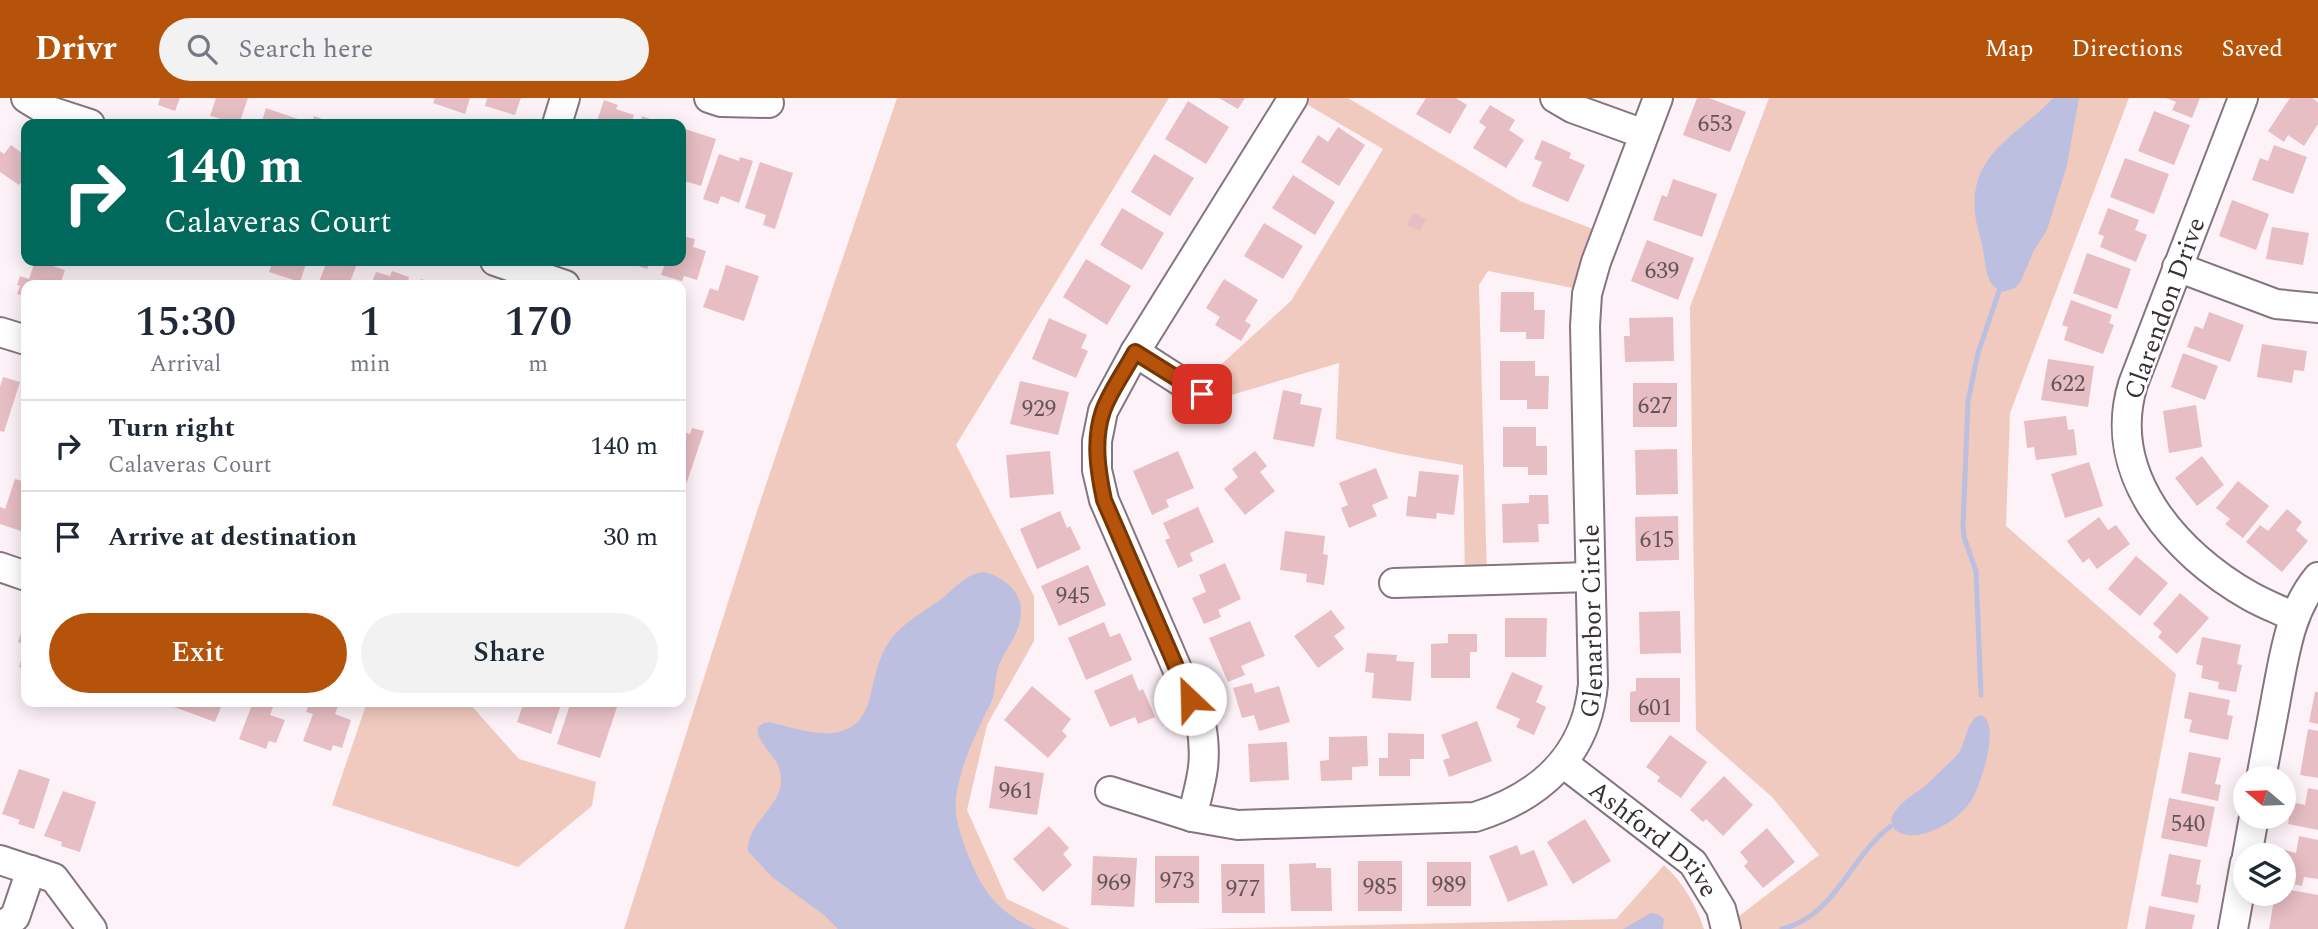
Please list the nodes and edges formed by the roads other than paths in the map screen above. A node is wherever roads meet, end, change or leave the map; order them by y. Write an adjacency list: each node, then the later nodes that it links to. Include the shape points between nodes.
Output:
1 (26, 98): 9 (street)
2 (565, 98): 10 (street)
3 (709, 98): 8 (street)
4 (1293, 98): 18 (street)
5 (1555, 98): 11 (street)
6 (1658, 98): 11 (street, Glenarbor Circle)
7 (2243, 98): 12 (street, Clarendon Drive)
8 (769, 103)
9 (75, 119)
10 (558, 119)
11 (1644, 134): 22 (street, Glenarbor Circle, via 1587,294)
12 (2177, 267): 15 (street, via 2276,304); 25 (street, Clarendon Drive, via 2128,402 2127,438 2134,474 2157,515 2193,552 2243,591)
13 (505, 268): 14 (street)
14 (547, 280)
15 (2318, 308)
16 (0, 332): 17 (street)
17 (21, 338)
18 (1135, 352): 19 (street); 29 (street, via 1103,411 1097,470 1114,525 1201,724 1204,768)
19 (1211, 401)
20 (0, 567): 21 (street)
21 (21, 574)
22 (1590, 577): 24 (street); 26 (street, Glenarbor Circle, via 1591,701 1576,743)
23 (2318, 577): 25 (street)
24 (1394, 583)
25 (2294, 617): 27 (street)
26 (1563, 763): 29 (street, Glenarbor Circle, via 1522,799 1475,817 1238,825); 35 (street, Ashford Drive, via 1693,863 1721,909)
27 (2263, 766)
28 (1110, 791): 29 (street, Glenarbor Circle)
29 (1192, 817)
30 (0, 860): 31 (street)
31 (31, 870): 33 (street, via 15,917); 34 (street, via 54,878)
32 (2237, 906): 36 (street)
33 (0, 927)
34 (92, 929)
35 (1726, 929)
36 (2233, 929)

